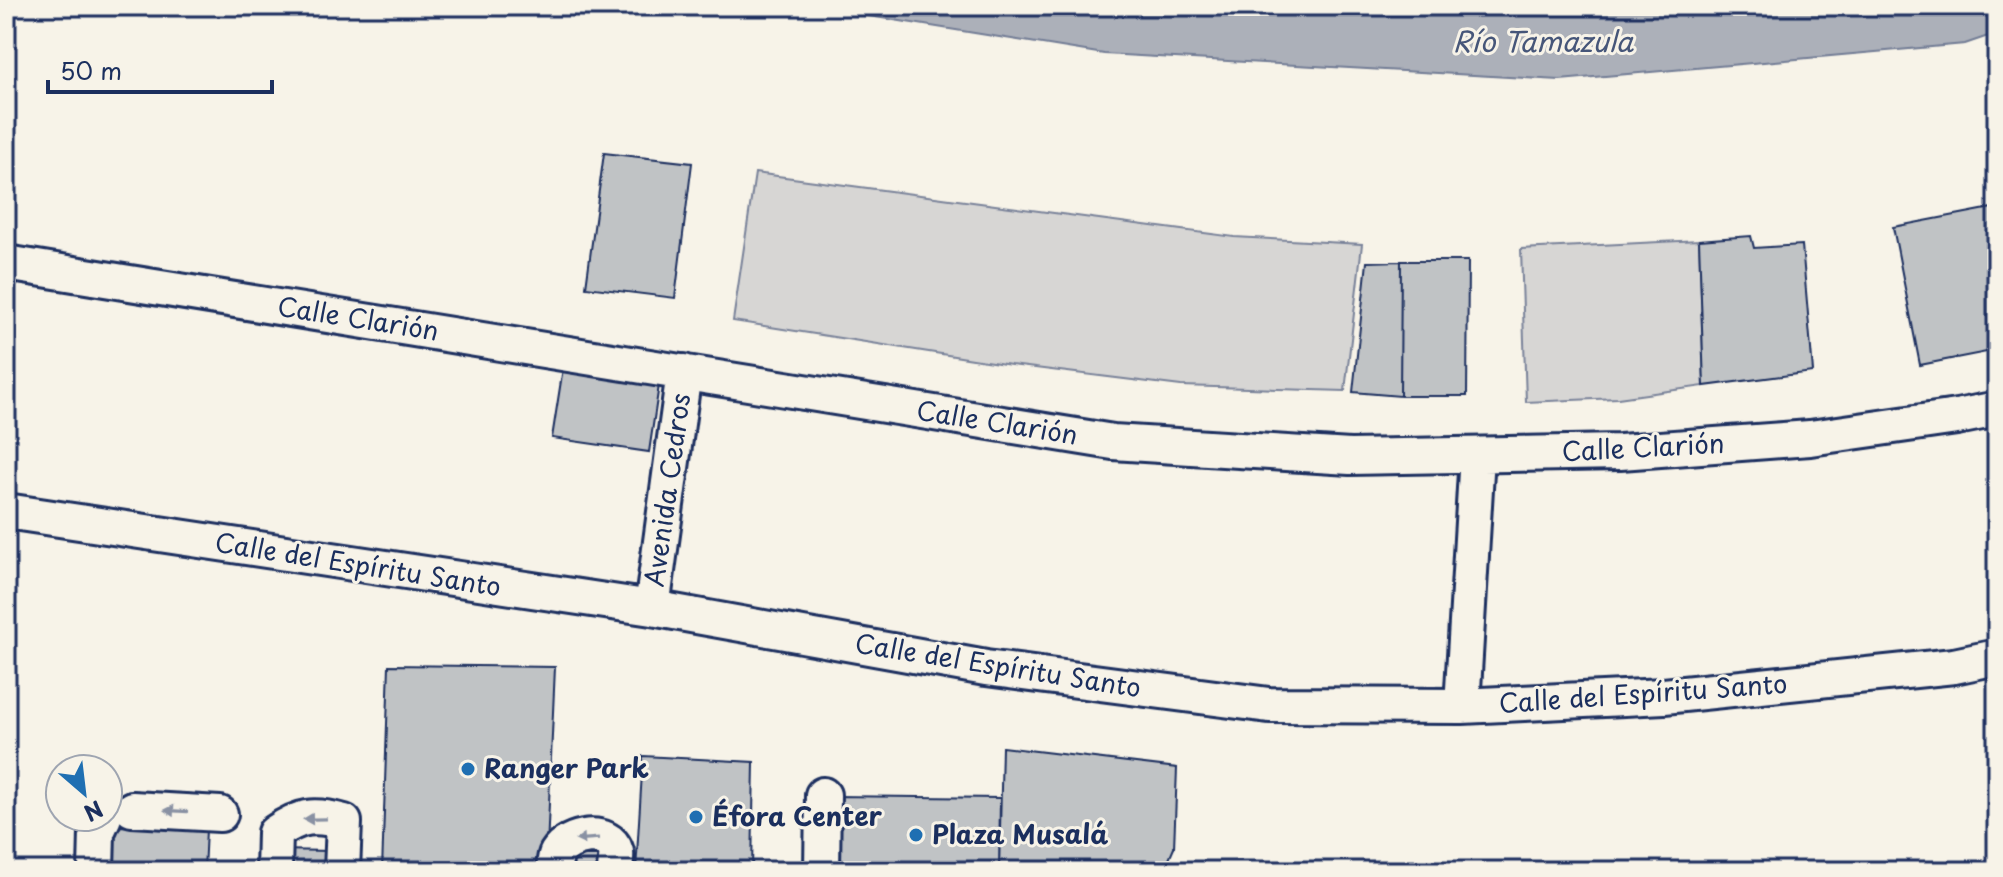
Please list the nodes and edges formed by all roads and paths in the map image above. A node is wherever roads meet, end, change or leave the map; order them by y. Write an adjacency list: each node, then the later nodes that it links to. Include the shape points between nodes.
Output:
1 (6, 263): 2 (street, Calle Clarión)
2 (684, 372): 4 (street, Calle Clarión, via 1113,442 1350,457); 6 (street, Avenida Cedros)
3 (1997, 409): 4 (street, Calle Clarión, via 1810,438 1620,452)
4 (1477, 455): 8 (street)
5 (6, 511): 6 (street, Calle del Espíritu Santo)
6 (652, 608): 8 (street, Calle del Espíritu Santo, via 986,668 1269,705)
7 (1997, 657): 8 (street, Calle del Espíritu Santo, via 1664,696)
8 (1462, 706)
9 (823, 795): 18 (street)
10 (124, 812): 11 (street, one-way to 10)
11 (220, 814)
12 (97, 833): 13 (street)
13 (96, 871)
14 (274, 871): 15 (street, one-way to 14, via 344,822 323,817 294,820 275,833)
15 (342, 871)
16 (554, 871): 17 (street, one-way to 16, via 616,852 610,843 581,837 556,854)
17 (615, 871)
18 (822, 871)

